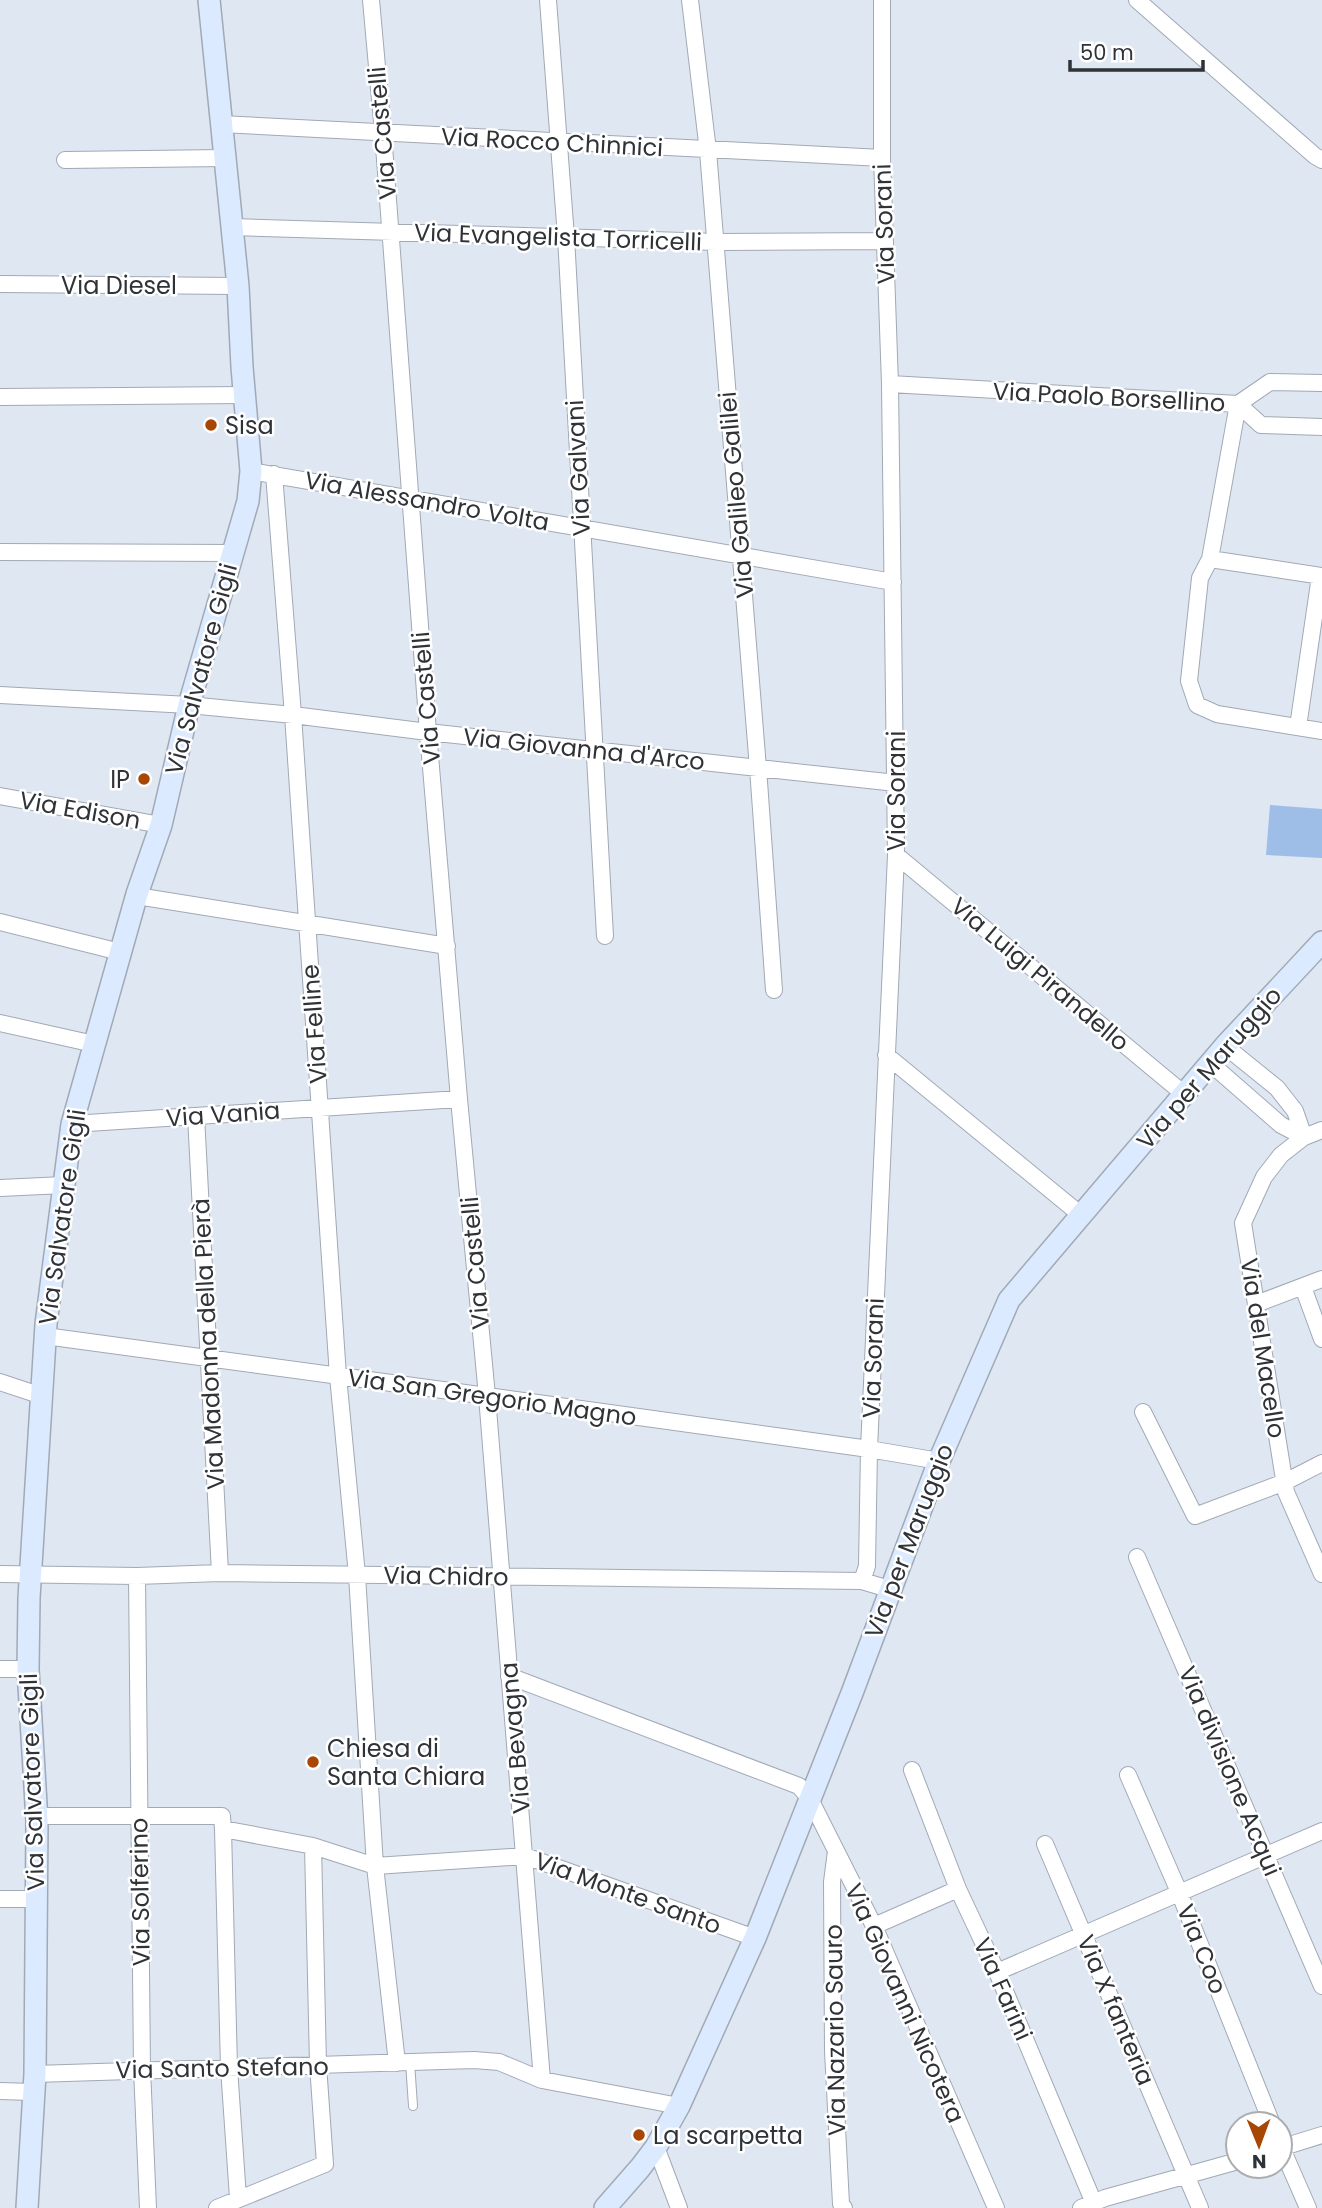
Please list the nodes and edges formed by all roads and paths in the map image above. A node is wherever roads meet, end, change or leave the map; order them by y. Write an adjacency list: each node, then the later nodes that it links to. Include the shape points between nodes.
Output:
1 (209, 0): 7 (street, Via Salvatore Gigli)
2 (371, 0): 8 (street, Via Castelli)
3 (548, 0): 9 (street, Via Galvani)
4 (690, 0): 10 (street, Via Galileo Galilei)
5 (882, 0): 12 (street, Via Sorani)
6 (1137, 0): 14 (street)
7 (221, 124): 8 (street, Via Rocco Chinnici); 11 (street, Via Salvatore Gigli)
8 (383, 133): 9 (street, Via Rocco Chinnici); 16 (street, Via Castelli)
9 (558, 143): 10 (street, Via Rocco Chinnici); 17 (street, Via Galvani)
10 (708, 151): 12 (street, Via Rocco Chinnici); 19 (street, Via Galileo Galilei)
11 (225, 158): 13 (street); 15 (street, Via Salvatore Gigli)
12 (882, 158): 18 (street, Via Sorani)
13 (65, 160)
14 (1322, 160)
15 (232, 227): 16 (street, Via Evangelista Torricelli); 21 (street, Via Salvatore Gigli)
16 (390, 232): 17 (street, Via Evangelista Torricelli); 30 (street, Via Castelli)
17 (566, 237): 19 (street, Via Evangelista Torricelli); 31 (street, Via Galvani)
18 (884, 241): 19 (street, Via Evangelista Torricelli); 23 (street, Via Sorani)
19 (716, 242): 34 (street, Via Galileo Galilei)
20 (0, 284): 21 (street, Via Diesel)
21 (238, 286): 24 (street, Via Salvatore Gigli)
22 (1322, 383): 26 (street, Via Paolo Borsellino, via 1270,383)
23 (890, 384): 26 (street, Via Paolo Borsellino); 37 (street, Via Sorani)
24 (244, 395): 25 (street); 28 (street, Via Salvatore Gigli)
25 (0, 397)
26 (1238, 404): 27 (street, via 1261,425); 35 (street)
27 (1322, 427)
28 (251, 471): 29 (street, Via Alessandro Volta); 33 (street, Via Salvatore Gigli, via 248,501)
29 (274, 474): 30 (street, Via Alessandro Volta); 40 (street, Via Felline)
30 (409, 498): 31 (street, Via Alessandro Volta); 43 (street, Via Castelli)
31 (582, 528): 34 (street, Via Alessandro Volta); 44 (street, Via Galvani)
32 (0, 552): 33 (street)
33 (232, 553): 39 (street, Via Salvatore Gigli)
34 (740, 556): 37 (street, Via Alessandro Volta); 45 (street, Via Galileo Galilei)
35 (1210, 559): 36 (street); 41 (street, via 1200,579 1189,681 1197,705 1217,714)
36 (1321, 576): 41 (street)
37 (892, 582): 46 (street, Via Sorani)
38 (0, 695): 39 (street, Via Giovanna d'Arco)
39 (189, 705): 40 (street, Via Giovanna d'Arco); 48 (street, Via Salvatore Gigli)
40 (293, 715): 43 (street, Via Giovanna d'Arco); 52 (street, Via Felline)
41 (1298, 727): 42 (street)
42 (1322, 731)
43 (428, 732): 44 (street, Via Giovanna d'Arco); 55 (street, Via Castelli)
44 (593, 750): 45 (street, Via Giovanna d'Arco); 53 (street, Via Galvani)
45 (758, 768): 46 (street, Via Giovanna d'Arco); 57 (street, Via Galileo Galilei)
46 (896, 783): 49 (street, Via Sorani)
47 (0, 796): 48 (street, Via Edison)
48 (161, 825): 50 (street, Via Salvatore Gigli)
49 (897, 855): 61 (street, Via Sorani); 63 (street, Via Luigi Pirandello)
50 (137, 896): 52 (street); 56 (street, Via Salvatore Gigli)
51 (0, 922): 56 (street)
52 (307, 923): 55 (street); 65 (street, Via Felline)
53 (605, 936)
54 (1322, 942): 60 (street, Via per Maruggio)
55 (447, 946): 64 (street, Via Castelli)
56 (120, 952): 59 (street, Via Salvatore Gigli)
57 (774, 990)
58 (0, 1023): 59 (street)
59 (94, 1044): 67 (street, Via Salvatore Gigli)
60 (1225, 1046): 62 (street, Via per Maruggio); 69 (street, via 1277,1088 1295,1111)
61 (886, 1055): 72 (street); 84 (street, Via Sorani)
62 (1210, 1063): 63 (street, Via per Maruggio); 69 (street, via 1281,1125)
63 (1184, 1094): 72 (street, Via per Maruggio)
64 (459, 1100): 65 (street, Via Vania); 82 (street, Via Castelli)
65 (320, 1108): 66 (street, Via Vania); 79 (street, Via Felline)
66 (196, 1116): 67 (street, Via Vania); 78 (street, Via Madonna della Pierà)
67 (72, 1124): 70 (street, Via Salvatore Gigli)
68 (1322, 1130): 69 (street, Via del Macello)
69 (1304, 1137): 75 (street, Via del Macello, via 1281,1155 1264,1177 1243,1223)
70 (64, 1185): 71 (street); 76 (street, Via Salvatore Gigli)
71 (0, 1188)
72 (1081, 1215): 85 (street, Via per Maruggio, via 1009,1300)
73 (1322, 1279): 74 (street)
74 (1303, 1287): 75 (street); 77 (street)
75 (1256, 1304): 87 (street, Via del Macello)
76 (45, 1336): 78 (street, Via San Gregorio Magno); 81 (street, Via Salvatore Gigli)
77 (1322, 1339)
78 (209, 1359): 79 (street, Via San Gregorio Magno); 89 (street, Via Madonna della Pierà)
79 (338, 1376): 82 (street, Via San Gregorio Magno); 93 (street, Via Felline)
80 (0, 1382): 81 (street)
81 (42, 1396): 91 (street, Via Salvatore Gigli)
82 (487, 1396): 84 (street, Via San Gregorio Magno); 95 (street, Via Bevagna)
83 (1143, 1412): 87 (street, via 1195,1516)
84 (869, 1450): 85 (street, Via San Gregorio Magno); 96 (street, Via Sorani, via 867,1566)
85 (939, 1461): 97 (street, Via per Maruggio)
86 (1322, 1463): 87 (street)
87 (1285, 1482): 92 (street, Via del Macello)
88 (1138, 1558): 111 (street, Via divisione Acqui)
89 (220, 1573): 93 (street, Via Chidro); 94 (street, Via Chidro)
90 (0, 1574): 91 (street, Via Chidro)
91 (30, 1574): 94 (street, Via Chidro); 99 (street, Via Salvatore Gigli)
92 (1322, 1574)
93 (357, 1575): 95 (street, Via Chidro); 113 (street, Via Felline)
94 (137, 1576): 105 (street, Via Solferino)
95 (501, 1577): 96 (street, Via Chidro); 100 (street, Via Bevagna)
96 (862, 1581): 97 (street, Via Chidro)
97 (890, 1589): 103 (street, Via per Maruggio)
98 (0, 1669): 99 (street)
99 (27, 1669): 104 (street, Via Salvatore Gigli)
100 (509, 1676): 103 (street, via 799,1786); 112 (street, Via Bevagna)
101 (912, 1770): 114 (street, Via Farini)
102 (1128, 1775): 115 (street, Via Coo)
103 (810, 1799): 110 (street, Via Giovanni Nicotera); 120 (street, Via per Maruggio)
104 (37, 1816): 105 (street); 117 (street, Via Salvatore Gigli)
105 (139, 1816): 106 (street, via 222,1816); 126 (street, Via Solferino)
106 (223, 1829): 109 (street); 125 (street)
107 (1322, 1831): 111 (street)
108 (1045, 1844): 119 (street, Via X fanteria)
109 (313, 1846): 113 (street); 124 (street)
110 (836, 1851): 118 (street, Via Giovanni Nicotera); 146 (street, Via Nazario Sauro, via 832,1882 833,2050)
111 (1267, 1855): 115 (street); 122 (street, Via divisione Acqui)
112 (525, 1856): 113 (street, Via Monte Santo); 120 (street, Via Monte Santo); 127 (street, Via Bevagna)
113 (375, 1866): 123 (street, Via Felline)
114 (958, 1889): 118 (street); 121 (street, Via Farini)
115 (1179, 1892): 119 (street); 132 (street, Via Coo)
116 (0, 1899): 117 (street)
117 (36, 1899): 128 (street, Via Salvatore Gigli)
118 (874, 1926): 147 (street, Via Giovanni Nicotera)
119 (1084, 1934): 121 (street); 137 (street, Via X fanteria)
120 (755, 1938): 131 (street, Via per Maruggio)
121 (997, 1972): 140 (street, Via Farini)
122 (1322, 1986)
123 (403, 2063): 124 (street, Via Santo Stefano); 127 (street, Via Santo Stefano, via 499,2062); 130 (lane)
124 (318, 2065): 125 (street, Via Santo Stefano); 139 (street, via 325,2164)
125 (229, 2068): 126 (street, Via Santo Stefano); 139 (street)
126 (142, 2069): 128 (street, Via Santo Stefano); 142 (street, Via Solferino)
127 (542, 2080): 131 (street, Via Santo Stefano)
128 (33, 2083): 129 (street, Via Santo Stefano); 141 (street, Via Salvatore Gigli)
129 (0, 2091)
130 (413, 2106)
131 (679, 2106): 135 (street, Via per Maruggio)
132 (1266, 2110)
133 (1322, 2135): 134 (street)
134 (1294, 2143)
135 (656, 2147): 144 (street, Via per Maruggio); 145 (street)
136 (1224, 2165): 137 (street)
137 (1186, 2176): 140 (street); 148 (street, Via X fanteria)
138 (1294, 2178): 149 (street)
139 (238, 2198): 143 (street)
140 (1090, 2206)
141 (27, 2208)
142 (148, 2208)
143 (217, 2208)
144 (605, 2208)
145 (679, 2208)
146 (844, 2208)
147 (996, 2208)
148 (1200, 2208)
149 (1308, 2208)

